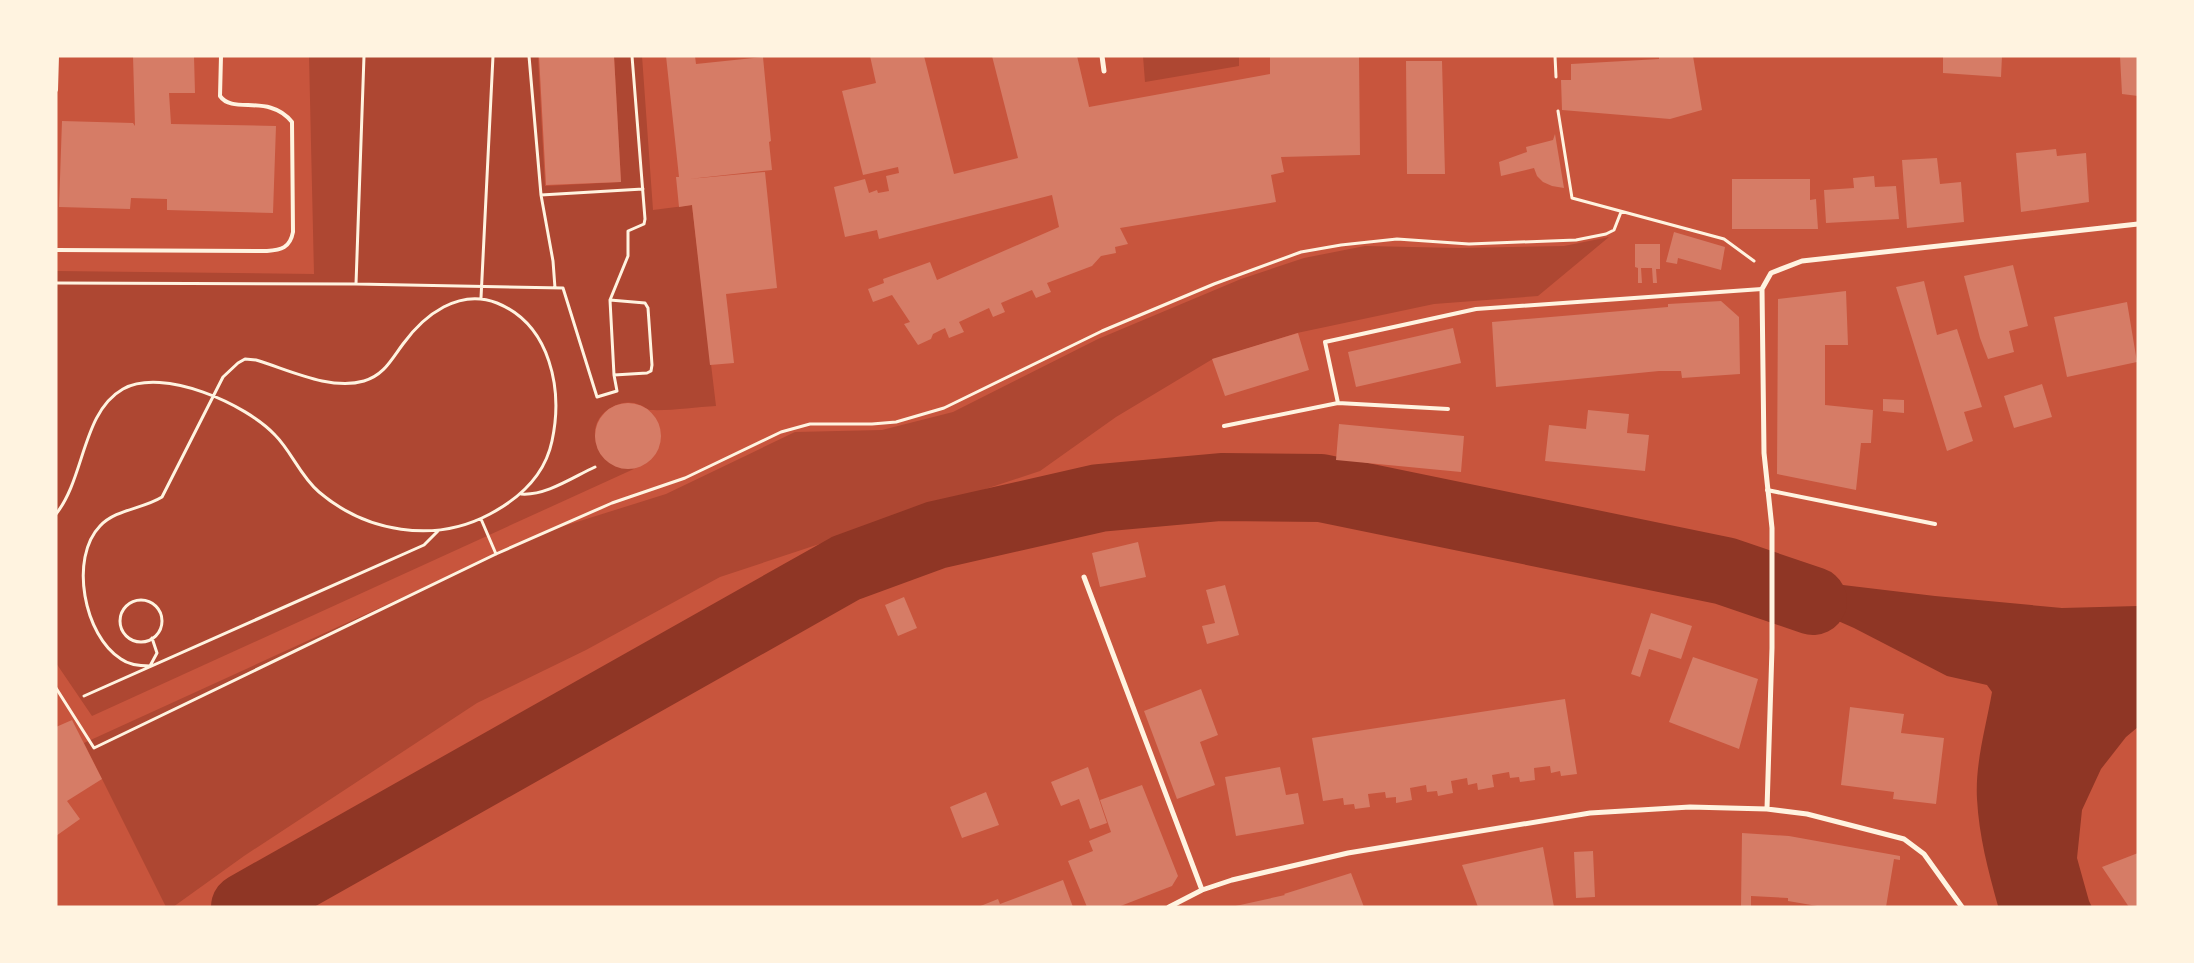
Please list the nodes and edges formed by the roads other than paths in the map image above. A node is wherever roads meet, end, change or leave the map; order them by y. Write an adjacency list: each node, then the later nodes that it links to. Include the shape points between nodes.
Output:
1 (57, 56): 5 (lane)
2 (221, 56): 7 (lane, via 220,96 223,100 277,109 292,122 292,232 286,247 267,251)
3 (1102, 56): 4 (street)
4 (1104, 71)
5 (56, 90)
6 (2138, 224): 8 (street, via 1802,261 1771,273)
7 (56, 250)
8 (1762, 289): 9 (lane, via 1476,309 1325,342); 12 (street)
9 (1338, 403): 10 (lane); 11 (lane)
10 (1448, 409)
11 (1224, 426)
12 (1767, 490): 13 (lane); 15 (street, via 1772,528)
13 (1935, 524)
14 (1084, 577): 16 (street)
15 (1767, 809): 16 (street, via 1690,807 1590,813 1348,853); 18 (street, via 1807,814 1904,839 1924,854)
16 (1202, 890): 17 (street)
17 (1168, 907)
18 (1962, 907)

